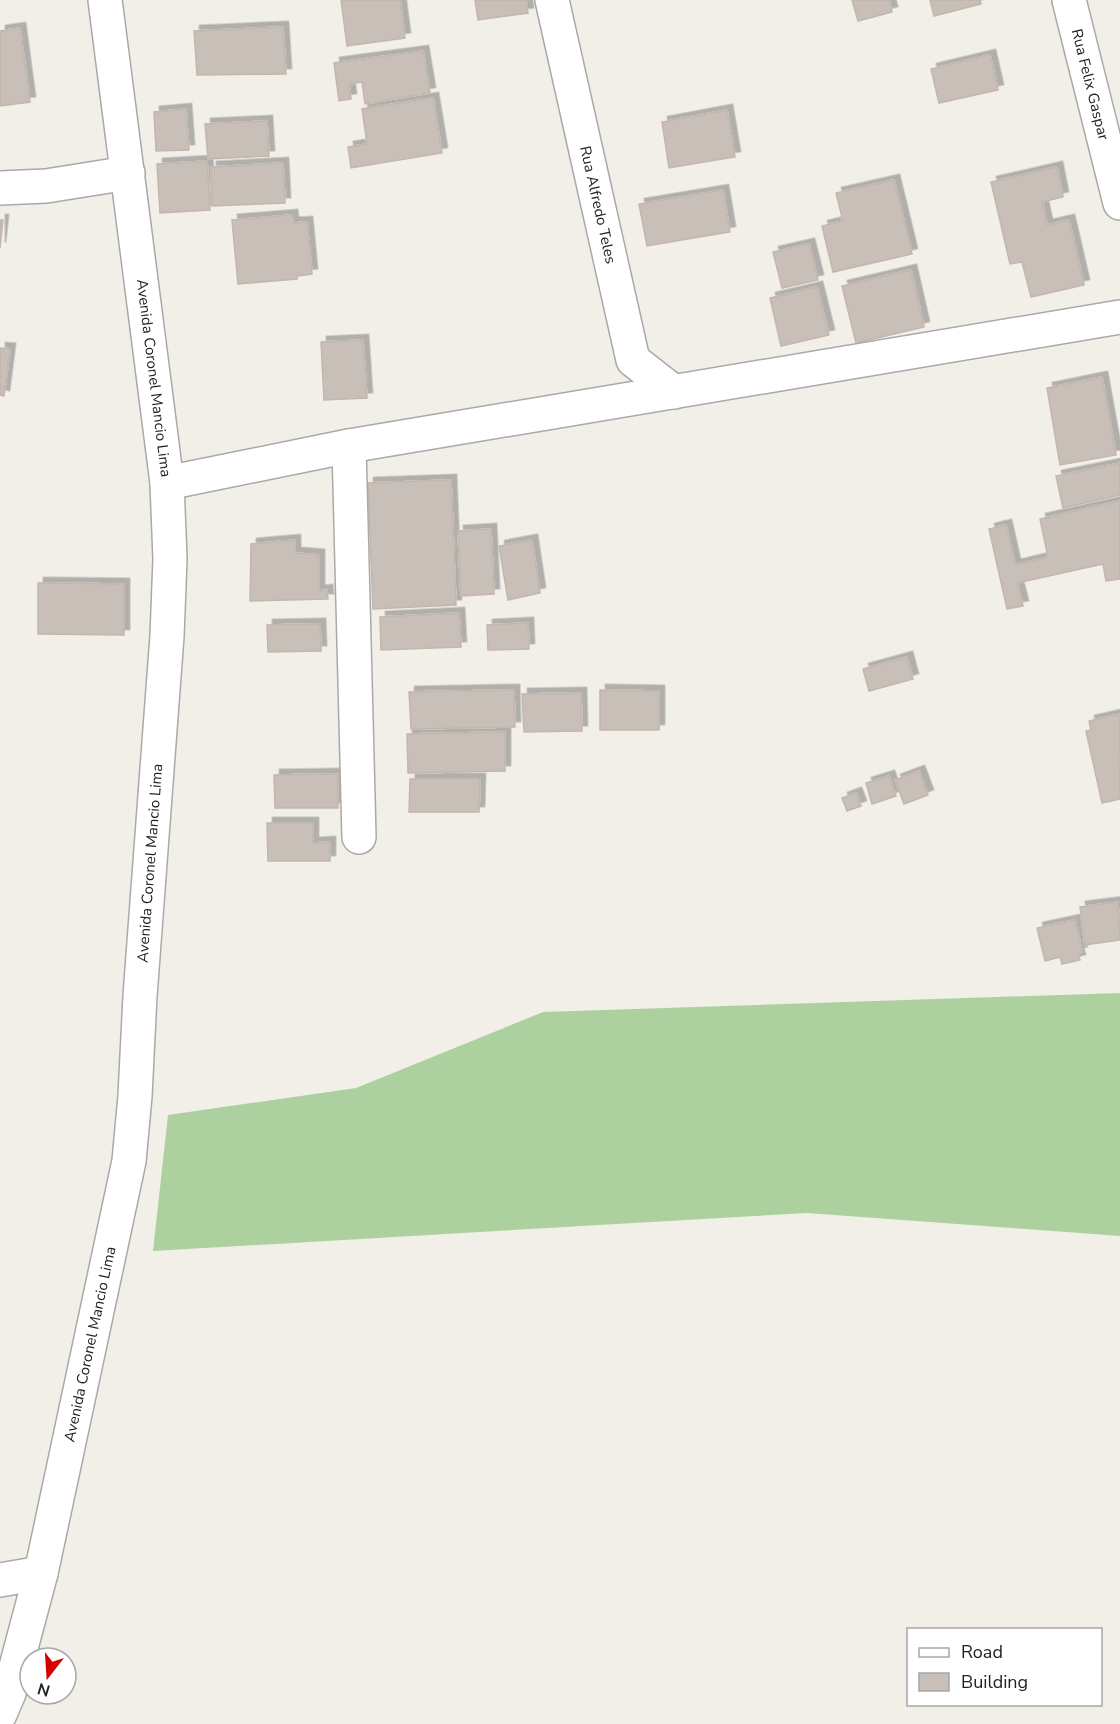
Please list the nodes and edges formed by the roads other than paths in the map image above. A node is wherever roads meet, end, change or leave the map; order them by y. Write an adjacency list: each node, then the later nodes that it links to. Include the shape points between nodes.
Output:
1 (105, 0): 4 (street, Avenida Coronel Mancio Lima)
2 (552, 0): 8 (street, Rua Alfredo Teles, via 633,360)
3 (1069, 0): 6 (street, Rua Felix Gaspar)
4 (128, 173): 5 (street, via 46,186); 10 (street, Avenida Coronel Mancio Lima)
5 (0, 188)
6 (1120, 203)
7 (1120, 317): 8 (street)
8 (674, 392): 9 (street)
9 (348, 446): 10 (street); 11 (street)
10 (168, 483): 12 (street, Avenida Coronel Mancio Lima, via 167,636 129,1161)
11 (359, 837)
12 (41, 1573): 13 (street); 14 (street, Avenida Coronel Mancio Lima)
13 (0, 1580)
14 (0, 1714)

